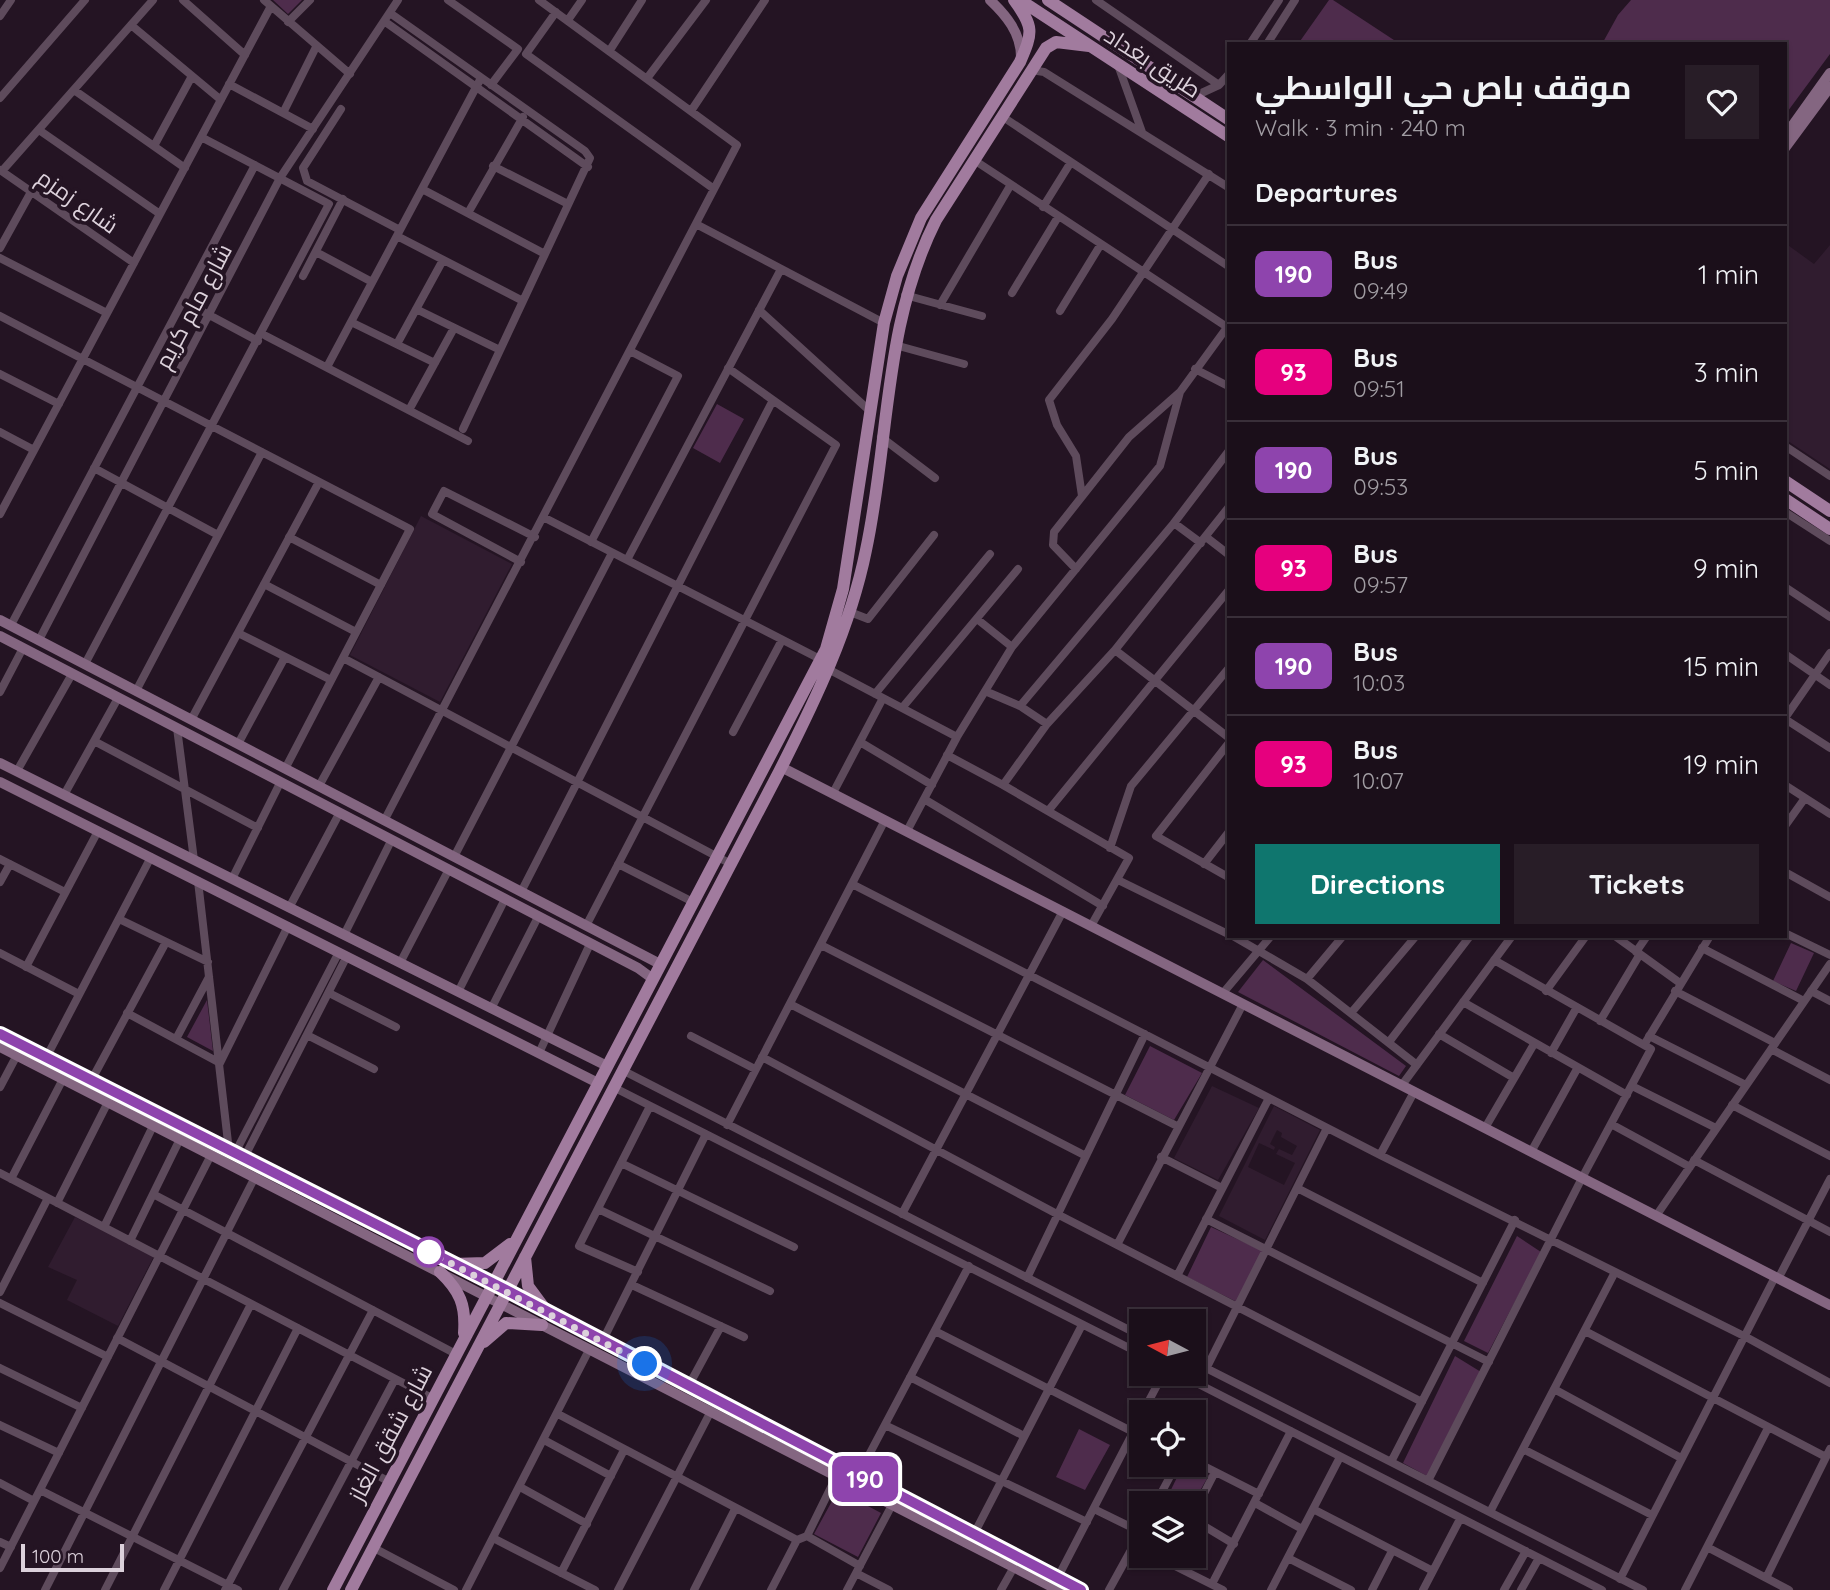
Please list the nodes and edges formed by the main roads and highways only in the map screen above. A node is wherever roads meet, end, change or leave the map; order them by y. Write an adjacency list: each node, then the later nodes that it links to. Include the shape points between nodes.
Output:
1 (1014, 0): 5 (main road, via 1031,31)
2 (1020, 0): 4 (main road, طريق بغداد)
3 (1048, 0): 7 (main road, طريق بغداد)
4 (1089, 46): 6 (main road, via 1051,45); 8 (main road, طريق بغداد)
5 (1020, 62): 6 (main road); 10 (main road, via 921,218 897,276 884,323)
6 (1031, 70): 11 (main road, via 921,250 905,295 895,345)
7 (1227, 118)
8 (1227, 135)
9 (1787, 482): 13 (main road)
10 (859, 492): 11 (main road); 15 (main road, via 843,589)
11 (874, 494): 15 (main road, via 867,548 850,612)
12 (1787, 500): 14 (main road)
13 (1830, 511)
14 (1830, 528)
15 (824, 664): 16 (main road, شارع شقق الغاز, via 716,856); 17 (main road, شارع شقق الغاز, via 782,767)
16 (555, 1165): 17 (main road); 18 (main road, شارع شقق الغاز)
17 (568, 1172): 19 (main road, شارع شقق الغاز)
18 (518, 1236): 20 (main road, via 485,1263); 22 (main road, شارع شقق الغاز)
19 (526, 1251): 23 (main road, شارع شقق الغاز); 23 (main road, via 528,1286 545,1319 506,1323)
20 (453, 1264)
21 (440, 1272): 22 (main road, via 456,1287 464,1304)
22 (463, 1341): 24 (main road, شارع شقق الغاز)
23 (474, 1352): 25 (main road, شارع شقق الغاز)
24 (413, 1432): 25 (main road); 26 (main road, شارع شقق الغاز)
25 (430, 1442): 27 (main road, شارع شقق الغاز)
26 (332, 1590)
27 (351, 1590)

